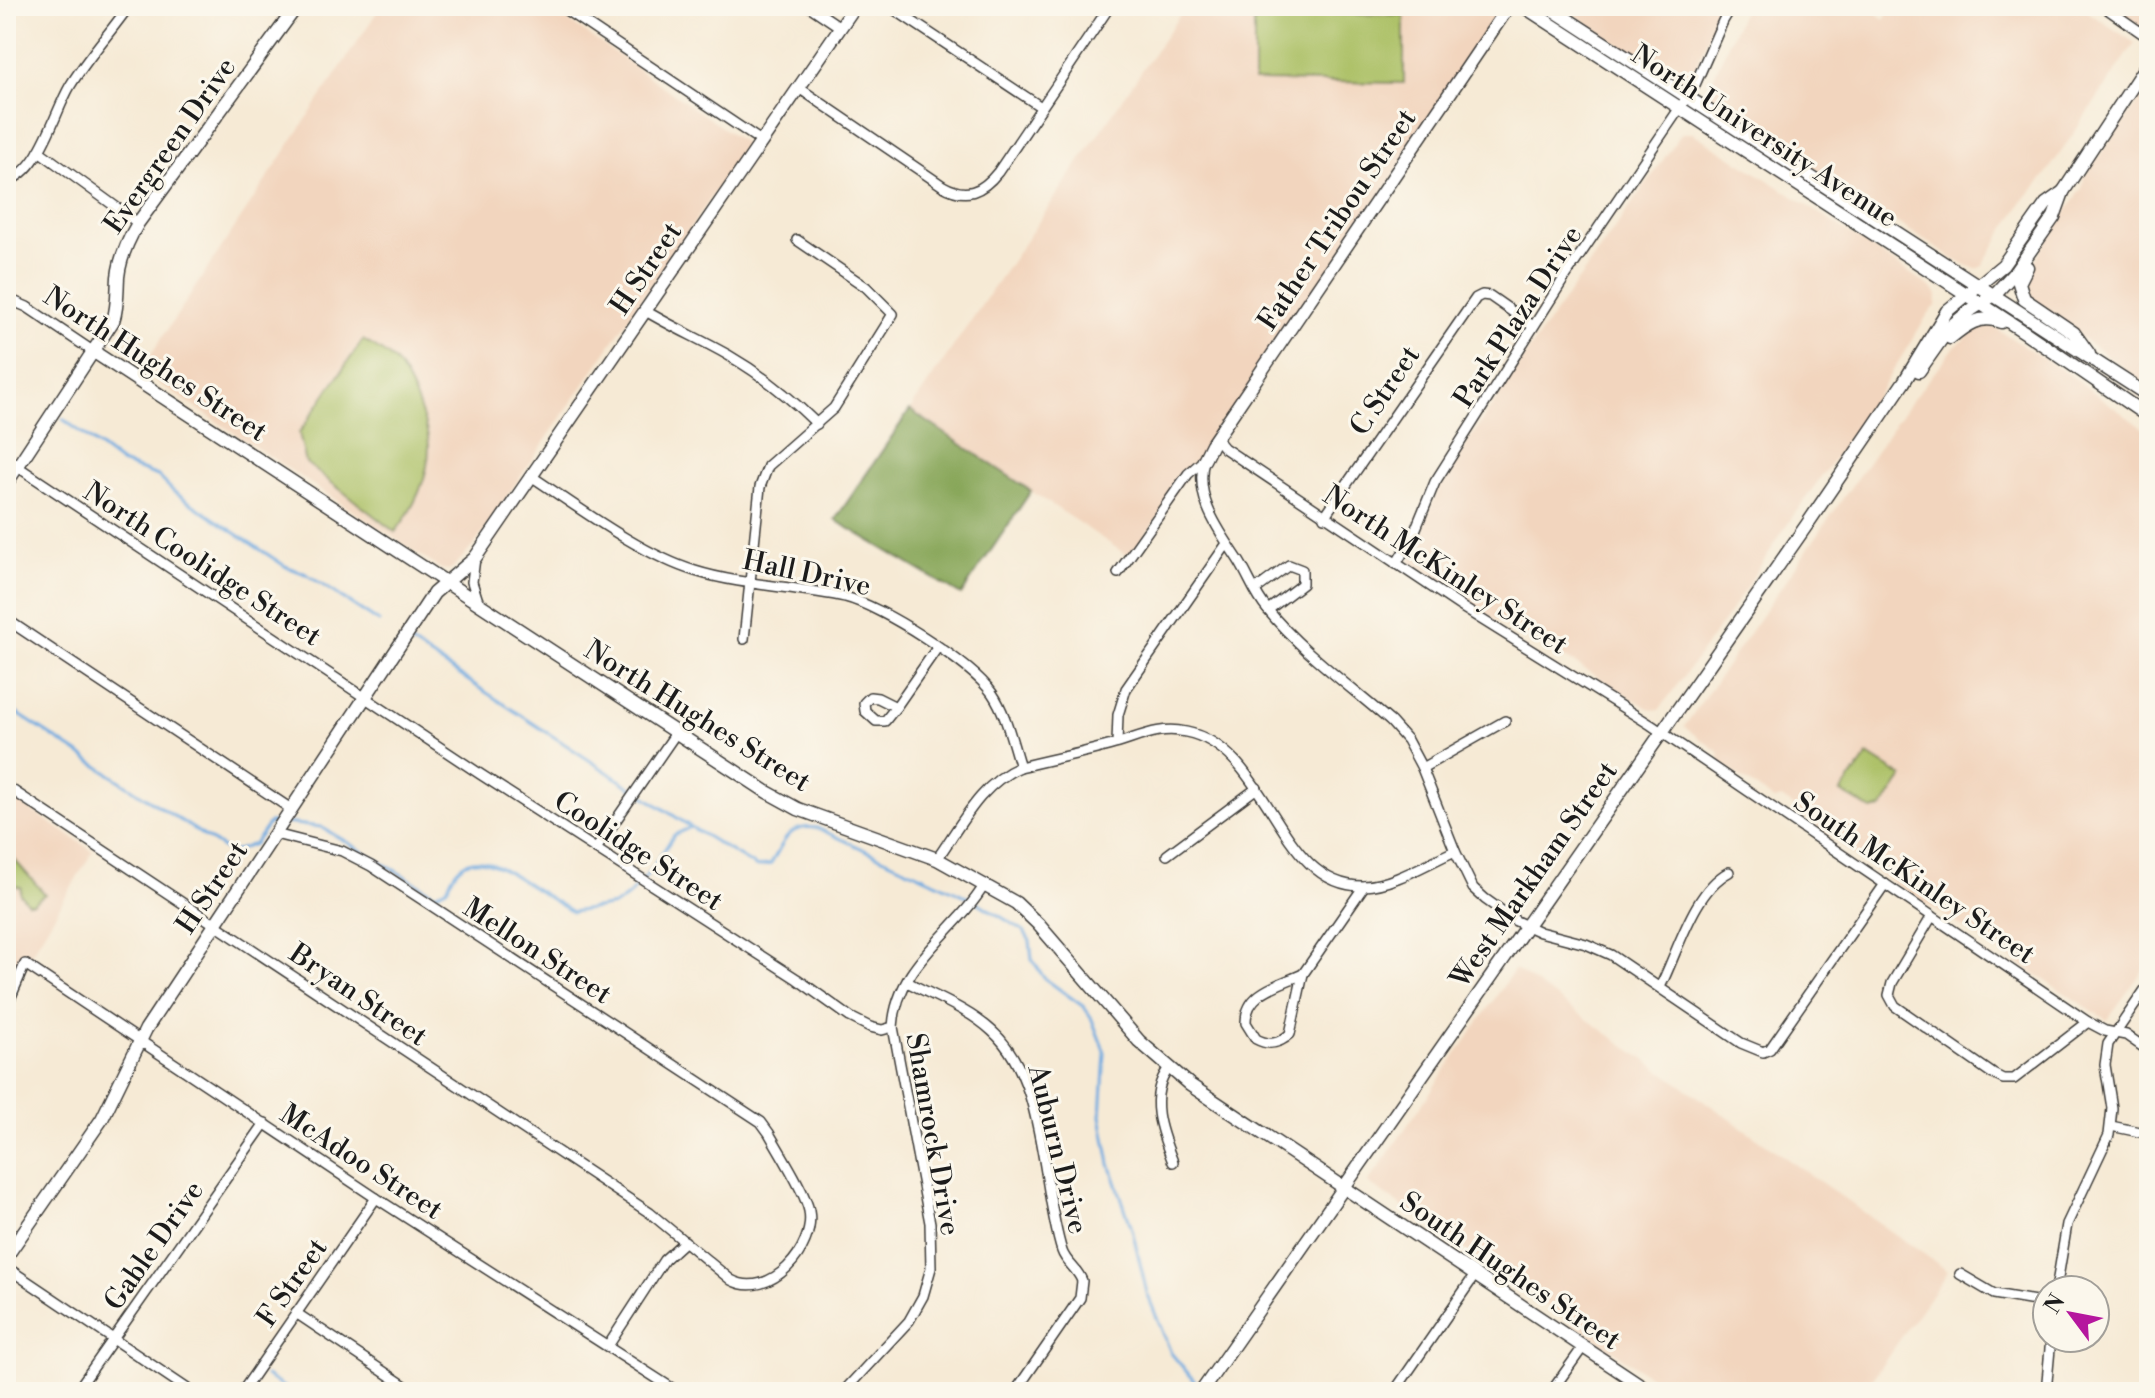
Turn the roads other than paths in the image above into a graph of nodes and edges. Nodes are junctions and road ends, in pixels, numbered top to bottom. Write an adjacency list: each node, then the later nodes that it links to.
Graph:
1 (129, 6): 20 (street)
2 (297, 6): 24 (street, Evergreen Drive)
3 (560, 6): 19 (street)
4 (809, 6): 13 (street)
5 (855, 6): 13 (street, H Street)
6 (889, 6): 18 (street)
7 (1509, 6): 41 (street, Father Tribou Street)
8 (1523, 6): 17 (street, North University Avenue)
9 (1547, 6): 17 (street, North University Avenue)
10 (1732, 6): 17 (street)
11 (2103, 6): 14 (street)
12 (1107, 7): 18 (street)
13 (840, 27): 16 (street, H Street)
14 (2149, 38)
15 (2149, 61): 22 (street, West Markham Street)
16 (799, 88): 18 (street); 19 (street, H Street)
17 (1684, 103): 26 (street, North University Avenue); 28 (street, North University Avenue); 32 (street, Park Plaza Drive)
18 (1041, 107)
19 (761, 141): 31 (street, H Street)
20 (39, 151): 21 (street); 24 (street)
21 (6, 181)
22 (2063, 192): 23 (street, West Markham Street); 26 (street, West Markham Street)
23 (2054, 217): 27 (street, West Markham Street); 36 (street)
24 (138, 223): 35 (street, Evergreen Drive)
25 (797, 240): 40 (street)
26 (1978, 286): 27 (street, North University Avenue); 28 (street, West Markham Street)
27 (1994, 295): 30 (street, West Markham Street); 36 (street, North University Avenue)
28 (1966, 296): 30 (street, North University Avenue); 37 (street, West Markham Street)
29 (6, 298): 35 (street, North Hughes Street)
30 (1980, 305): 33 (street, North University Avenue); 34 (street, West Markham Street)
31 (644, 310): 40 (street); 44 (street, H Street)
32 (1533, 326): 46 (street, C Street); 49 (street, Park Plaza Drive)
33 (2019, 328): 34 (street); 39 (street, North University Avenue)
34 (1934, 350): 37 (street, West Markham Street)
35 (94, 352): 43 (street, Evergreen Drive); 52 (street, North Hughes Street)
36 (2093, 360): 38 (street, North University Avenue)
37 (1904, 382): 62 (street, West Markham Street)
38 (2149, 396)
39 (2149, 417)
40 (817, 424): 51 (street)
41 (1219, 434): 42 (street, Father Tribou Street); 46 (street, North McKinley Street)
42 (1204, 460): 47 (street); 50 (street)
43 (12, 463): 45 (street, Evergreen Drive); 59 (street, North Coolidge Street)
44 (531, 476): 48 (street, H Street); 51 (street, Hall Drive)
45 (6, 484)
46 (1324, 517): 49 (street, North McKinley Street)
47 (1226, 545): 53 (street); 64 (street)
48 (475, 558): 52 (street, H Street); 54 (street)
49 (1396, 564): 62 (street, North McKinley Street)
50 (1118, 573)
51 (749, 581): 57 (street); 58 (street, Hall Drive)
52 (445, 582): 54 (street, North Hughes Street); 59 (street, H Street)
53 (1255, 590): 55 (street); 55 (street)
54 (479, 604): 63 (street, North Hughes Street)
55 (1268, 610): 66 (street)
56 (6, 619): 69 (street)
57 (744, 639)
58 (937, 648): 60 (street); 65 (street, Hall Drive)
59 (366, 696): 69 (street, H Street); 71 (street, Coolidge Street)
60 (896, 707)
61 (1505, 721): 66 (street)
62 (1661, 731): 77 (street, South McKinley Street); 81 (street, West Markham Street)
63 (676, 733): 71 (street); 74 (street, North Hughes Street)
64 (1117, 743): 65 (street); 68 (street)
65 (1020, 767): 74 (street)
66 (1422, 768): 72 (street)
67 (6, 786): 80 (street, Bryan Street)
68 (1257, 788): 73 (street); 78 (street)
69 (290, 812): 70 (street, H Street)
70 (277, 831): 80 (street, H Street); 95 (street, Mellon Street)
71 (596, 849): 88 (street, Coolidge Street)
72 (1455, 851): 78 (street); 81 (street)
73 (1167, 855)
74 (937, 859): 76 (street, North Hughes Street)
75 (1729, 872): 85 (street)
76 (985, 884): 83 (street, Shamrock Drive); 92 (street, North Hughes Street)
77 (1885, 884): 79 (street, South McKinley Street); 85 (street)
78 (1364, 886): 82 (street)
79 (1932, 916): 87 (street, South McKinley Street); 87 (street)
80 (214, 925): 90 (street, H Street); 100 (street, Bryan Street)
81 (1526, 926): 85 (street); 98 (street, West Markham Street)
82 (1303, 974): 82 (street)
83 (907, 982): 88 (street, Shamrock Drive); 119 (street, Auburn Drive)
84 (2149, 984): 89 (street)
85 (1660, 987)
86 (6, 1008): 90 (street, McAdoo Street)
87 (2088, 1022): 89 (street, South McKinley Street)
88 (893, 1027): 118 (street, Shamrock Drive)
89 (2115, 1033): 91 (street, South McKinley Street); 94 (street)
90 (140, 1039): 93 (street, McAdoo Street); 101 (street, H Street)
91 (2149, 1051)
92 (1169, 1068): 97 (street); 98 (street, North Hughes Street)
93 (265, 1123): 99 (street, McAdoo Street); 108 (street, Gable Drive)
94 (2111, 1126): 96 (street); 104 (street)
95 (766, 1127): 100 (street, Bryan Street)
96 (2149, 1134)
97 (1173, 1162)
98 (1344, 1187): 105 (street, South Hughes Street); 112 (street, West Markham Street)
99 (376, 1198): 107 (street, F Street); 109 (street, McAdoo Street)
100 (685, 1241): 109 (street)
101 (6, 1257)
102 (6, 1267): 108 (street)
103 (1960, 1274): 106 (street)
104 (2059, 1274)
105 (1475, 1275): 110 (street, South Hughes Street); 120 (street)
106 (2031, 1301)
107 (296, 1313): 115 (street, F Street); 116 (street)
108 (113, 1339): 113 (street, Gable Drive); 114 (street)
109 (608, 1346): 117 (street, McAdoo Street)
110 (1583, 1347): 121 (street); 122 (street, South Hughes Street)
111 (2050, 1354): 123 (street)
112 (1204, 1388)
113 (76, 1392)
114 (192, 1392)
115 (242, 1392)
116 (414, 1392)
117 (678, 1392)
118 (843, 1392)
119 (1015, 1392)
120 (1394, 1392)
121 (1551, 1392)
122 (1651, 1392)
123 (2046, 1392)

